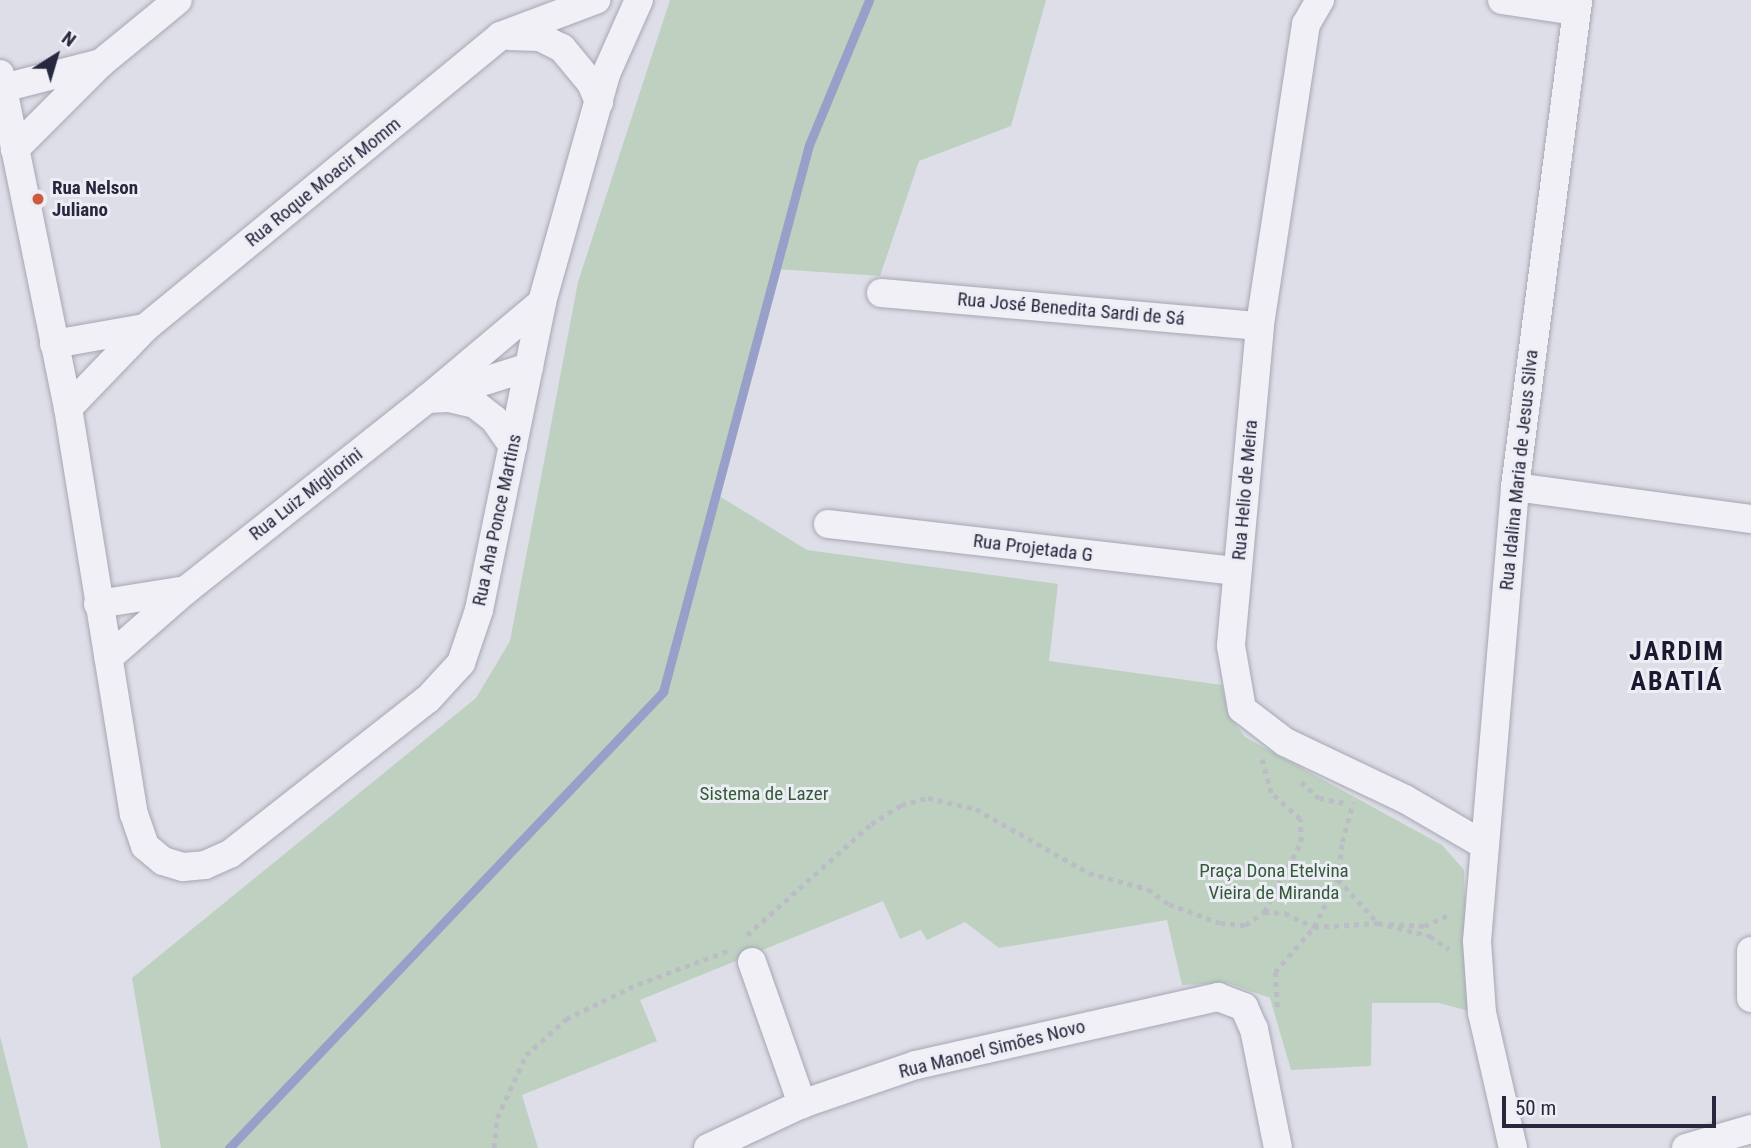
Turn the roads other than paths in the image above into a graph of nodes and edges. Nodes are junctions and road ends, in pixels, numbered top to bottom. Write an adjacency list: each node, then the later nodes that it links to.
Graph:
1 (178, 0): 9 (street)
2 (544, 0): 8 (street, Rua Roque Moacir Momm)
3 (596, 0): 8 (street, Rua Roque Moacir Momm)
4 (639, 0): 11 (street, Rua Ana Ponce Martins)
5 (1320, 0): 15 (street, Rua Helio de Meira)
6 (1502, 0): 7 (street)
7 (1577, 6): 22 (street, Rua Idalina Maria de Jesus Silva)
8 (500, 36): 11 (street); 16 (street, Rua Roque Moacir Momm)
9 (101, 63): 10 (street); 12 (street)
10 (1, 81): 12 (street)
11 (598, 102): 14 (street, Rua Ana Ponce Martins)
12 (15, 149): 17 (street)
13 (881, 293): 15 (street, Rua José Benedita Sardi de Sá)
14 (542, 302): 18 (street, Rua Ana Ponce Martins); 19 (street, Rua Luiz Migliorini)
15 (1260, 326): 25 (street, Rua Helio de Meira)
16 (145, 328): 17 (street, Rua Roque Moacir Momm); 20 (street, Rua Roque Moacir Momm)
17 (54, 344): 20 (street)
18 (529, 367): 19 (street, Rua Luiz Migliorini); 21 (street, Rua Ana Ponce Martins)
19 (426, 399): 21 (street); 26 (street, Rua Luiz Migliorini)
20 (68, 408): 27 (street)
21 (513, 446): 28 (street, Rua Ana Ponce Martins)
22 (1515, 487): 23 (street); 29 (street, Rua Idalina Maria de Jesus Silva)
23 (1751, 519)
24 (828, 524): 25 (street, Rua Projetada G)
25 (1237, 571): 29 (street, Rua Helio de Meira)
26 (186, 590): 27 (street, Rua Luiz Migliorini); 28 (street, Rua Luiz Migliorini)
27 (98, 604): 28 (street)
28 (108, 657)
29 (1484, 845): 37 (street, Rua Idalina Maria de Jesus Silva)
30 (742, 950): 33 (street)
31 (1751, 951): 32 (street)
32 (1750, 990)
33 (802, 1104): 35 (street, Rua Manoel Simões Novo); 36 (street, Rua Manoel Simões Novo)
34 (1751, 1129): 38 (street)
35 (708, 1148)
36 (1278, 1148)
37 (1513, 1148)
38 (1686, 1148)

